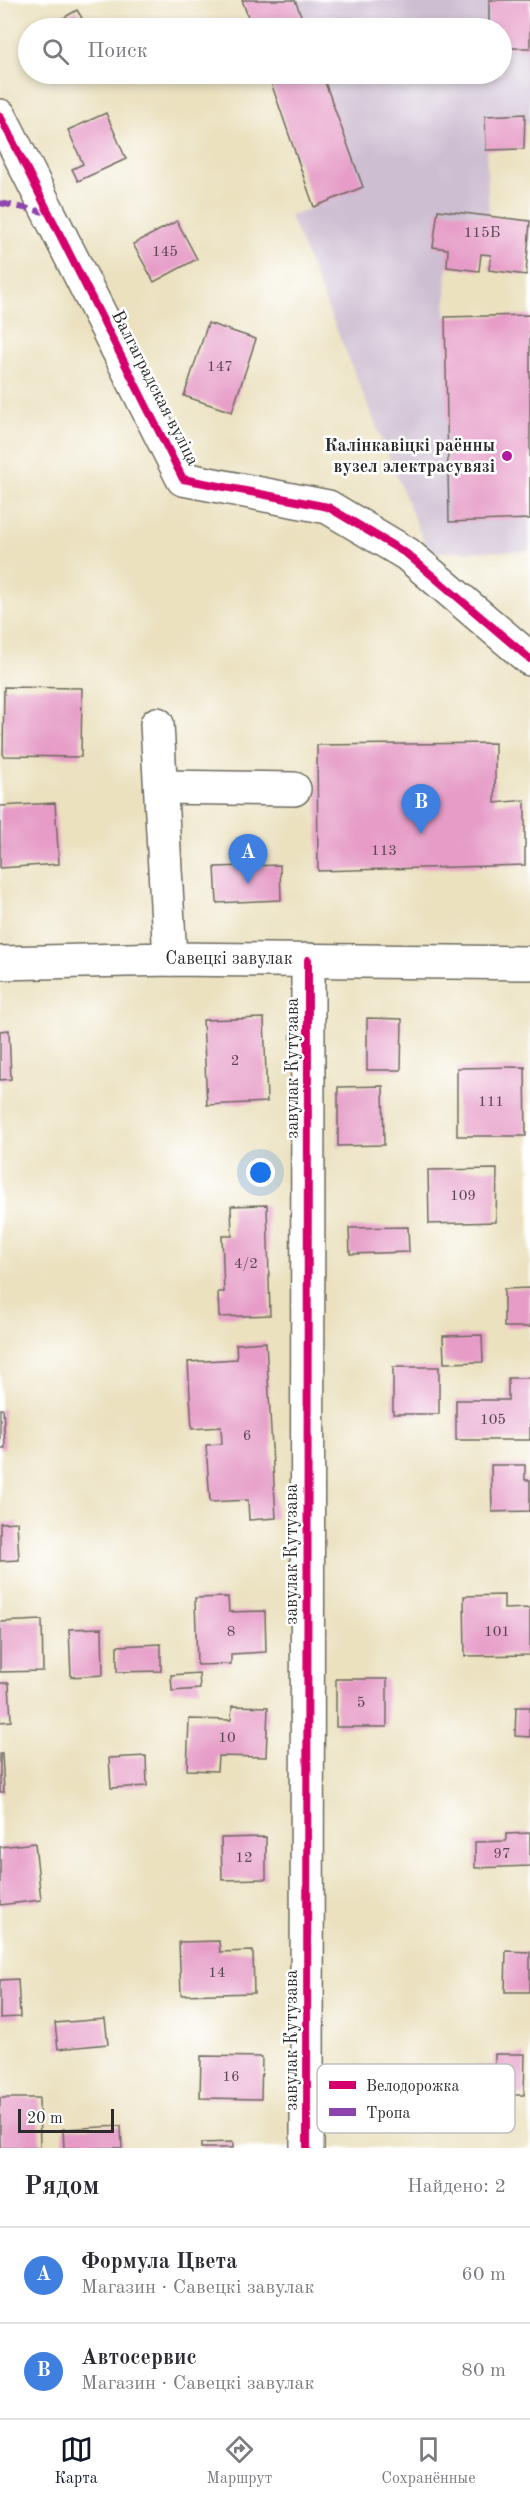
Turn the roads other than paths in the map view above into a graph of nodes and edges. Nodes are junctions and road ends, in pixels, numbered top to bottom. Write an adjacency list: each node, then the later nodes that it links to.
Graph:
1 (0, 117): 2 (street, Валгаградская вуліца)
2 (530, 659)
3 (157, 724): 4 (street)
4 (161, 787): 5 (street); 6 (street)
5 (294, 789)
6 (170, 959): 7 (street, Савецкі завулак); 8 (street, Савецкі завулак)
7 (308, 960): 9 (street, Савецкі завулак); 10 (street, завулак Кутузава)
8 (0, 963)
9 (530, 963)
10 (307, 2148)

